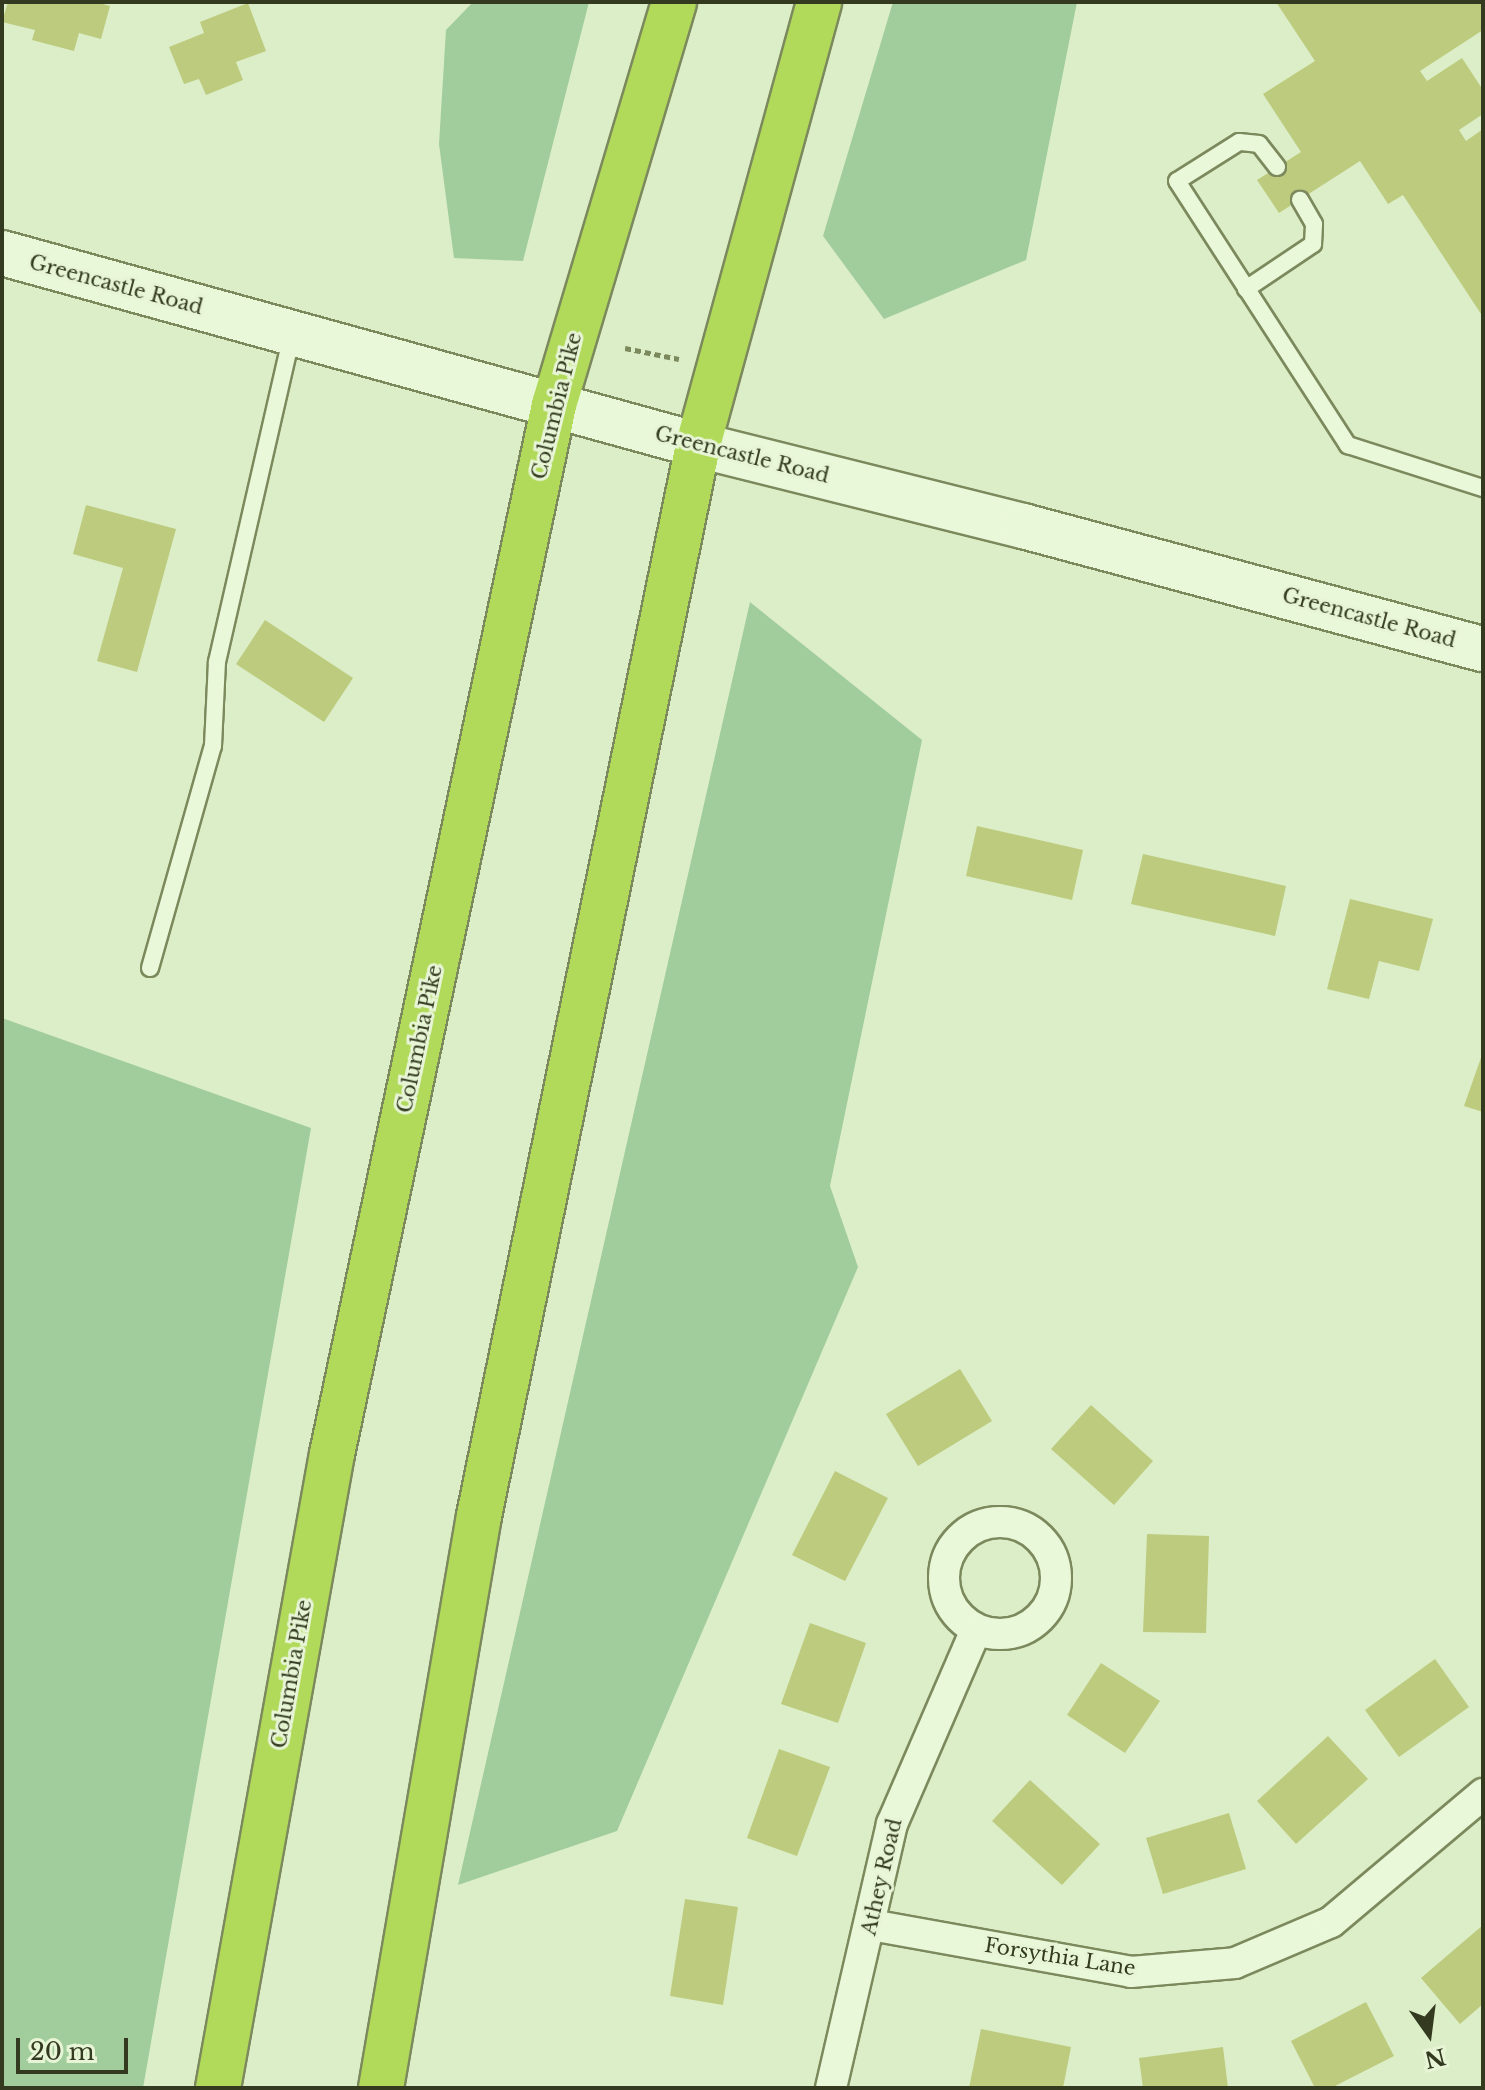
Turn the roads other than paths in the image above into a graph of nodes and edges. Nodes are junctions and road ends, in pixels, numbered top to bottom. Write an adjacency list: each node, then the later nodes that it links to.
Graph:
1 (674, 2): 8 (highway, Columbia Pike)
2 (819, 2): 9 (highway)
3 (1277, 167): 6 (lane)
4 (1300, 200): 6 (lane)
5 (2, 253): 7 (street, Greencastle Road)
6 (1246, 289): 10 (lane)
7 (292, 333): 8 (street, Greencastle Road); 12 (lane)
8 (554, 405): 9 (street, Greencastle Road); 16 (highway, Columbia Pike)
9 (698, 445): 11 (street, Greencastle Road); 17 (highway)
10 (1483, 488)
11 (1483, 649)
12 (150, 968)
13 (976, 1630): 15 (street, Athey Road)
14 (1483, 1794): 15 (street, Forsythia Lane)
15 (871, 1925): 18 (street, Athey Road)
16 (218, 2088)
17 (381, 2088)
18 (831, 2088)

